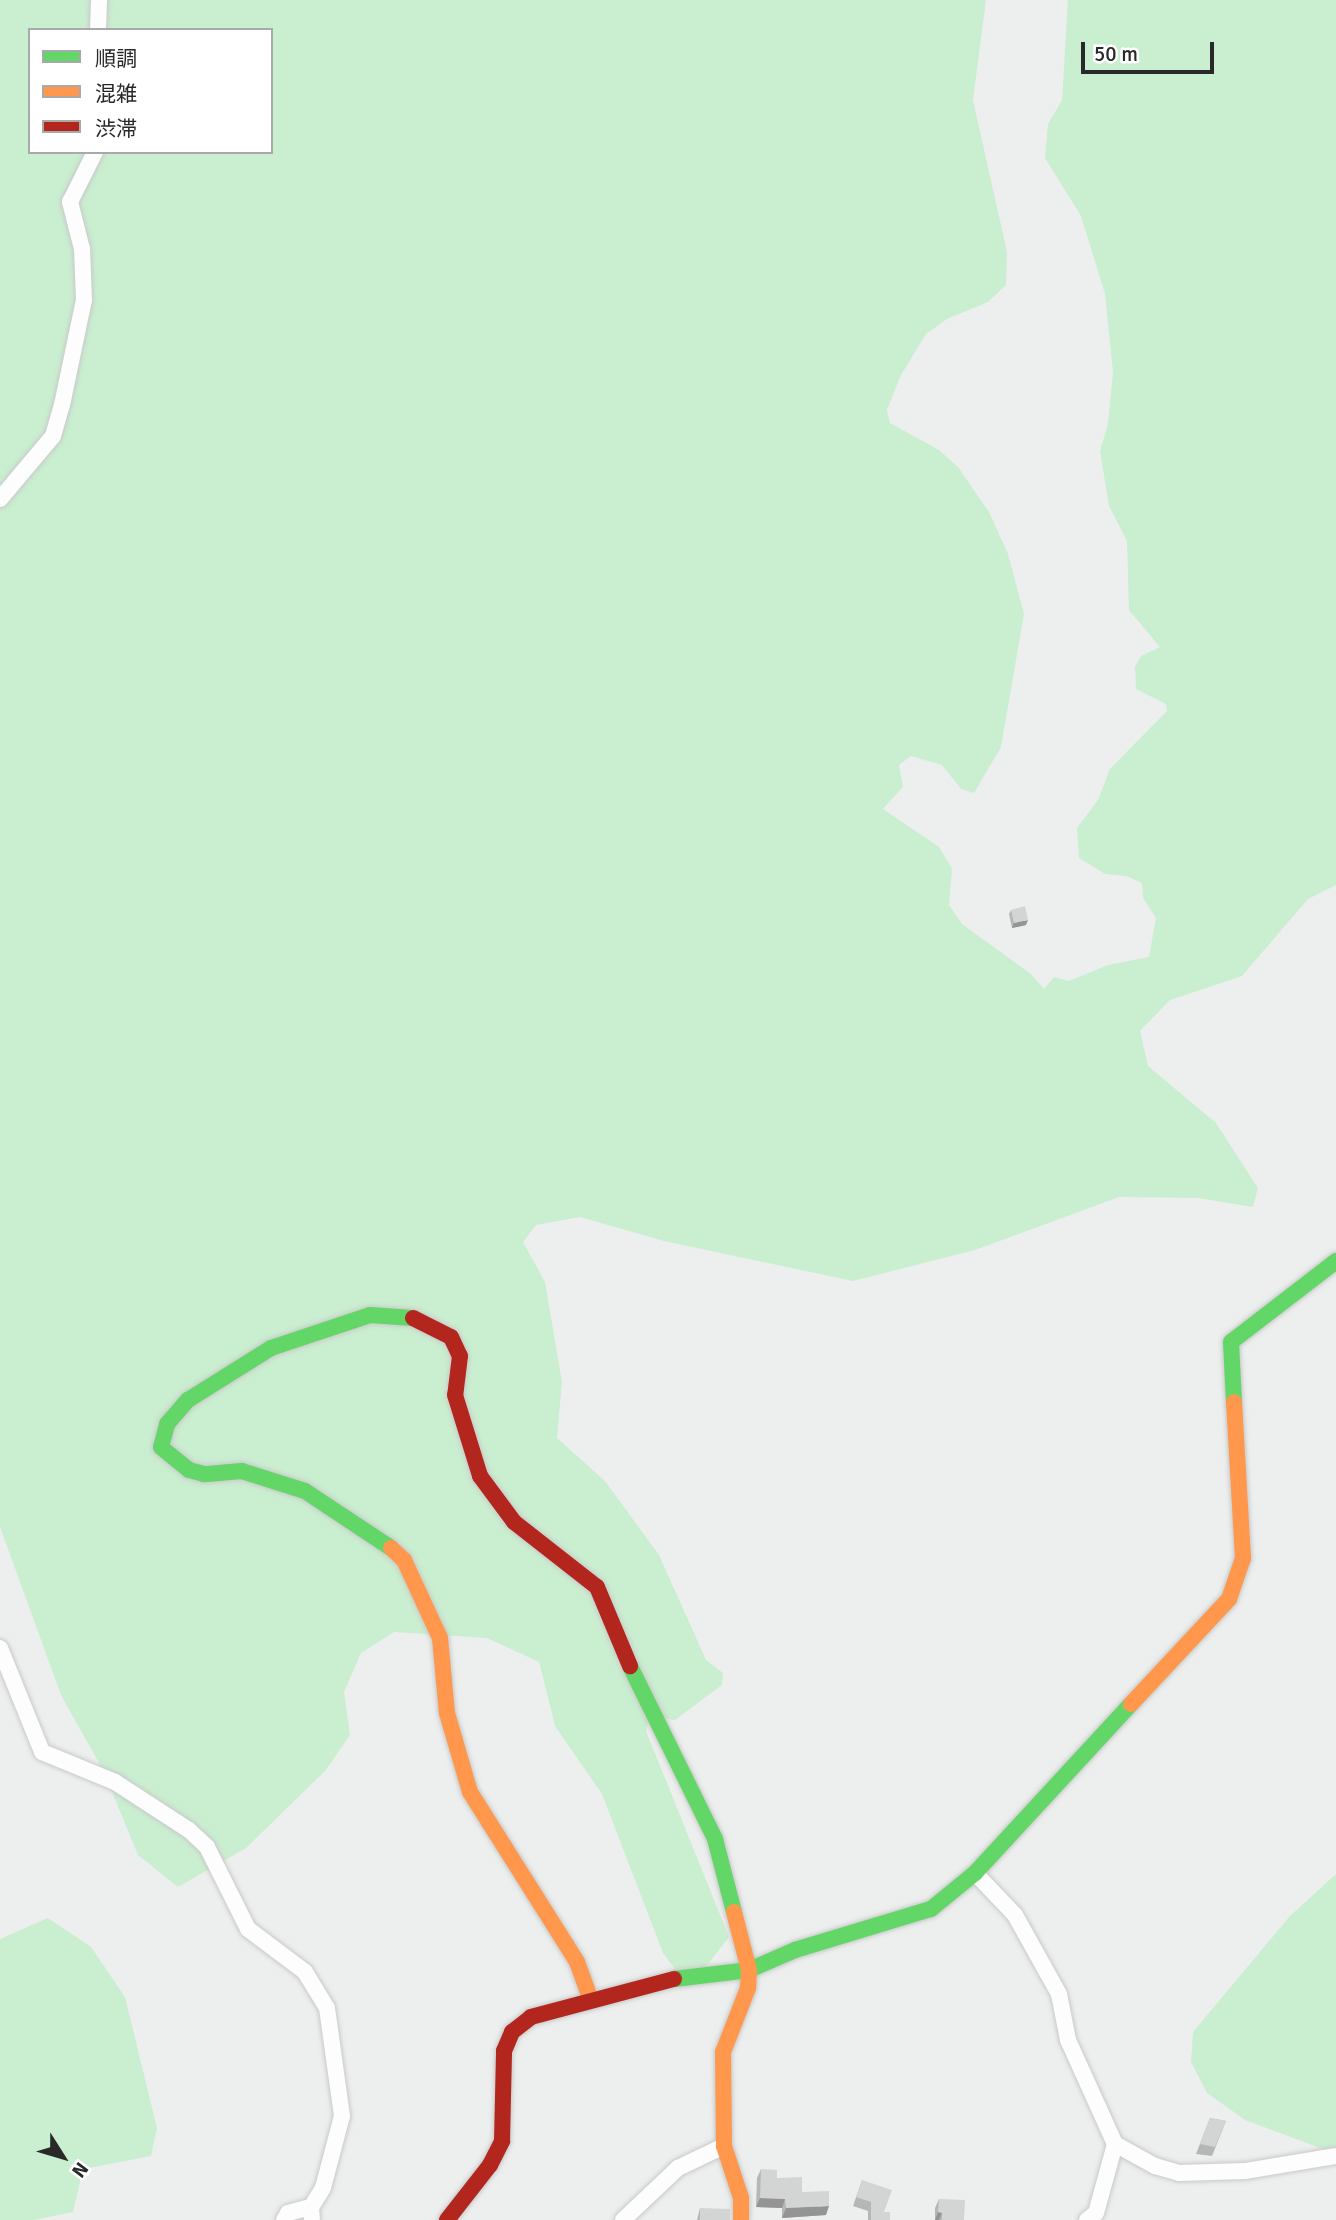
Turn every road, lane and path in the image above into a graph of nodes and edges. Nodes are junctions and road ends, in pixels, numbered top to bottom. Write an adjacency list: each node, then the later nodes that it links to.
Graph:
1 (99, 0): 2 (street)
2 (99, 28)
3 (94, 154): 4 (street)
4 (0, 499)
5 (1336, 1261): 7 (street)
6 (0, 1648): 13 (street)
7 (975, 1874): 8 (street); 10 (street)
8 (749, 1970): 9 (street); 9 (street); 11 (street)
9 (590, 1998): 17 (street)
10 (1115, 2144): 12 (street); 18 (street)
11 (724, 2146): 14 (street); 15 (street)
12 (1336, 2156)
13 (312, 2213): 16 (street)
14 (628, 2218)
15 (743, 2219)
16 (284, 2220)
17 (447, 2220)
18 (1087, 2220)

